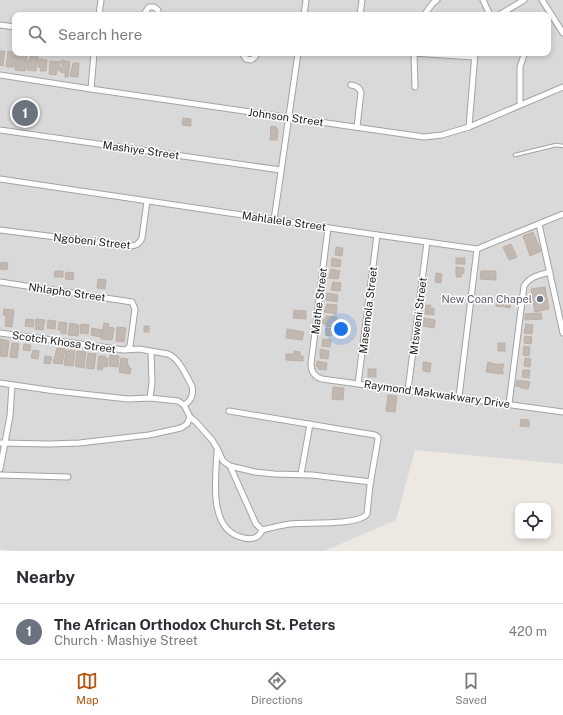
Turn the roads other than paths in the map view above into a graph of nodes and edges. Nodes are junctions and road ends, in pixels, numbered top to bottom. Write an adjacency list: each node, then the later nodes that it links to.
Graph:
1 (101, 0): 8 (street)
2 (306, 0): 11 (street)
3 (362, 0): 12 (street)
4 (437, 0): 13 (street)
5 (483, 0): 14 (street)
6 (524, 0): 15 (street)
7 (542, 0): 16 (street)
8 (99, 12)
9 (145, 12): 10 (street)
10 (158, 12)
11 (304, 12)
12 (360, 12)
13 (426, 12)
14 (489, 12)
15 (504, 12)
16 (549, 12)
17 (551, 15): 20 (street)
18 (0, 25): 19 (street)
19 (12, 27)
20 (563, 34)
21 (94, 56): 32 (street)
22 (244, 56): 23 (street)
23 (256, 56)
24 (298, 56): 34 (street)
25 (413, 56): 31 (street)
26 (474, 56): 36 (street)
27 (524, 56): 33 (street)
28 (0, 75): 32 (street, Johnson Street)
29 (351, 85): 35 (street)
30 (563, 86): 33 (street, Johnson Street)
31 (415, 87)
32 (91, 89): 34 (street, Johnson Street)
33 (520, 104): 36 (street, Johnson Street)
34 (290, 117): 35 (street, Johnson Street); 40 (street)
35 (357, 127): 36 (street, Johnson Street)
36 (469, 127)
37 (0, 130): 40 (street, Mashiye Street)
38 (563, 146): 39 (lane)
39 (515, 155)
40 (282, 170): 44 (street)
41 (0, 179): 42 (street, Mahlalela Street)
42 (148, 201): 44 (street, Mahlalela Street); 47 (street, Ngobeni Street)
43 (563, 214): 45 (street, Mahlalela Street)
44 (274, 220): 46 (street, Mahlalela Street)
45 (540, 224): 50 (street, Mahlalela Street); 51 (street)
46 (328, 228): 48 (street, Mahlalela Street); 58 (street, Mathe Street)
47 (0, 230)
48 (377, 236): 49 (street, Mahlalela Street); 61 (street, Masemola Street)
49 (427, 242): 50 (street, Mahlalela Street); 62 (street, Mtsweni Street)
50 (477, 249): 63 (street)
51 (550, 272): 55 (street); 65 (street)
52 (0, 282): 53 (street, Nhlapho Street)
53 (134, 303): 56 (street, Scotch Khosa Street)
54 (0, 333): 56 (street, Scotch Khosa Street)
55 (563, 333)
56 (127, 349): 57 (street)
57 (151, 352): 64 (street); 66 (street)
58 (313, 373): 61 (street, Raymond Makwakwary Drive)
59 (0, 383): 60 (street)
60 (12, 384): 64 (street); 71 (street)
61 (358, 384): 62 (street, Raymond Makwakwary Drive)
62 (408, 390): 63 (street, Raymond Makwakwary Drive)
63 (459, 397): 65 (street, Raymond Makwakwary Drive)
64 (150, 398): 66 (street)
65 (509, 404): 68 (street, Raymond Makwakwary Drive)
66 (184, 405): 69 (street)
67 (229, 411): 70 (street)
68 (563, 412)
69 (190, 417): 71 (street); 72 (street)
70 (310, 424): 75 (street); 78 (street)
71 (2, 443): 74 (street)
72 (217, 448): 73 (street); 79 (street)
73 (230, 466): 75 (street); 79 (street)
74 (0, 469)
75 (301, 474): 78 (street)
76 (0, 475): 77 (street)
77 (68, 477)
78 (371, 482): 79 (street)
79 (262, 530)

